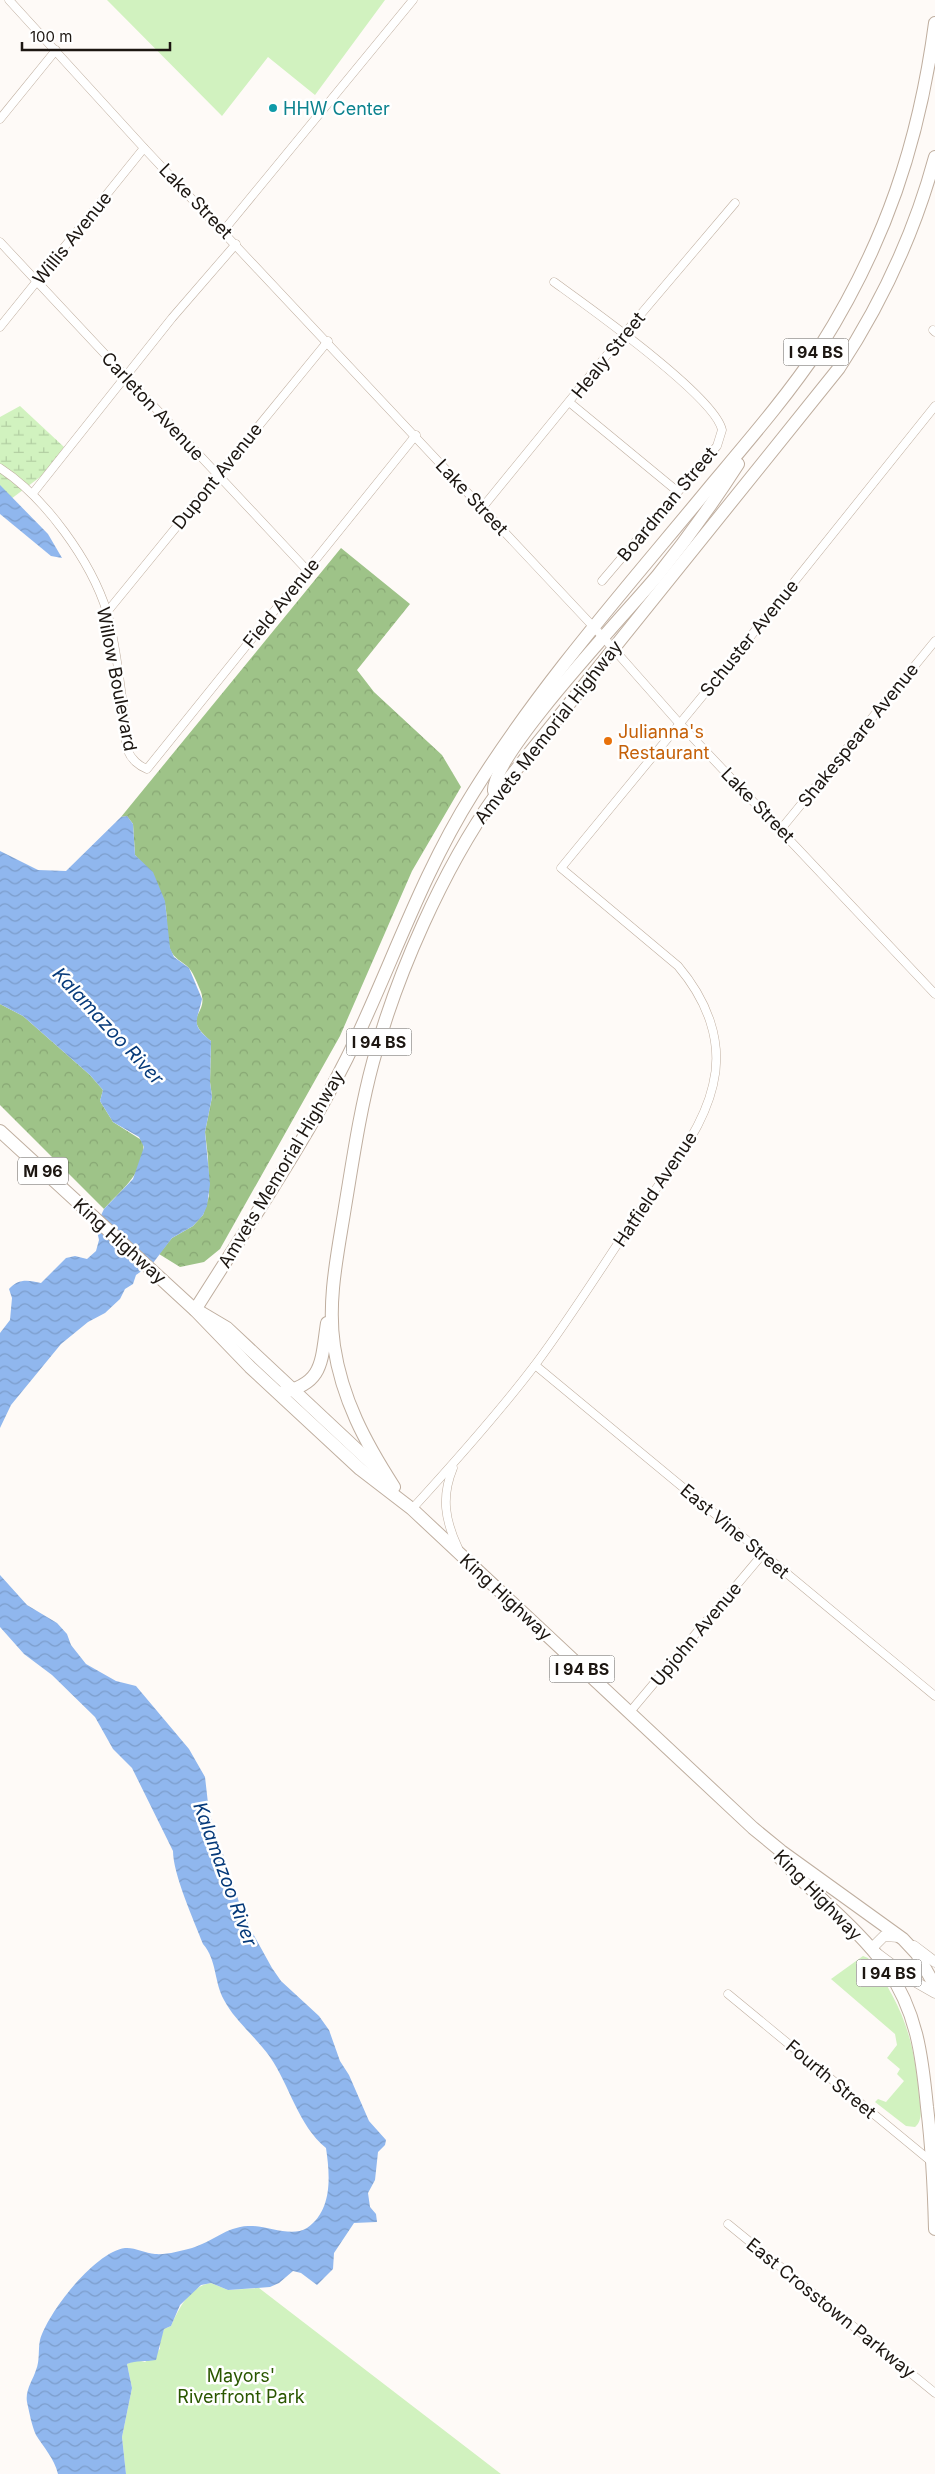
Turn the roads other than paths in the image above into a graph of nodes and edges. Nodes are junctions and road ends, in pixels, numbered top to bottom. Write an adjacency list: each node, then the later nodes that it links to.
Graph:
1 (9, 0): 4 (street, Lake Street)
2 (413, 0): 9 (street)
3 (935, 23): 29 (main road, I 94 BS)
4 (56, 50): 5 (street); 6 (street, Lake Street)
5 (0, 119)
6 (144, 148): 9 (street, Lake Street); 12 (street, Willis Avenue)
7 (935, 157): 31 (main road, Amvets Memorial Highway / I 94 BS)
8 (735, 203): 15 (street, Healy Street)
9 (224, 230): 11 (street, Lake Street)
10 (0, 242): 12 (street, Carleton Avenue)
11 (236, 244): 16 (street, Lake Street); 17 (street)
12 (37, 281): 14 (street, Willis Avenue); 17 (street, Carleton Avenue)
13 (554, 282): 15 (street)
14 (0, 327)
15 (624, 334): 18 (street, Healy Street); 23 (street, Boardman Street)
16 (328, 341): 20 (street, Lake Street); 22 (street, Dupont Avenue)
17 (126, 378): 22 (street, Carleton Avenue); 24 (street)
18 (569, 402): 23 (street); 25 (street, Healy Street)
19 (935, 406): 32 (street, Schuster Avenue)
20 (416, 435): 25 (street, Lake Street); 26 (street, Field Avenue)
21 (0, 468): 24 (street, Willow Boulevard)
22 (218, 475): 26 (street, Carleton Avenue); 28 (street, Dupont Avenue)
23 (677, 490): 27 (street, Boardman Street)
24 (33, 494): 28 (street, Willow Boulevard)
25 (482, 508): 29 (street, Lake Street)
26 (307, 570): 33 (street, Field Avenue)
27 (602, 581)
28 (107, 612): 33 (street, Willow Boulevard)
29 (599, 632): 31 (street, Lake Street); 34 (main road); 40 (main road, Amvets Memorial Highway / I 94 BS)
30 (935, 641): 35 (street, Shakespeare Avenue)
31 (613, 648): 32 (street, Lake Street); 34 (main road, Amvets Memorial Highway / I 94 BS)
32 (679, 723): 35 (street, Lake Street); 36 (street, Schuster Avenue)
33 (146, 769)
34 (495, 796): 39 (main road, Amvets Memorial Highway / I 94 BS)
35 (781, 829): 37 (street, Lake Street)
36 (561, 868): 41 (street, Hatfield Avenue)
37 (935, 994)
38 (0, 1131): 40 (main road, King Highway / M 96)
39 (333, 1286): 42 (main road, I 94 BS); 45 (main road, Amvets Memorial Highway / I 94 BS)
40 (195, 1310): 42 (main road, King Highway / I 94 BS); 43 (main road, King Highway / I 94 BS)
41 (535, 1365): 44 (street, Hatfield Avenue); 47 (street, East Vine Street)
42 (295, 1390): 43 (main road, I 94 BS); 45 (main road, King Highway / I 94 BS)
43 (280, 1393): 46 (main road, King Highway / I 94 BS)
44 (456, 1461): 46 (street, Hatfield Avenue); 48 (street)
45 (394, 1486): 46 (main road, King Highway / I 94 BS)
46 (412, 1509): 48 (main road, King Highway / I 94 BS)
47 (762, 1555): 49 (street, East Vine Street); 50 (street, Upjohn Avenue)
48 (462, 1556): 50 (main road, King Highway / I 94 BS)
49 (935, 1696)
50 (629, 1713): 51 (main road, King Highway / I 94 BS)
51 (753, 1828): 52 (main road, King Highway / I 94 BS); 53 (main road, King Highway / I 94 BS)
52 (903, 1939): 53 (street); 54 (street); 55 (main road, King Highway / I 94 BS)
53 (871, 1949): 56 (street); 59 (main road, King Highway / I 94 BS)
54 (935, 1962)
55 (935, 1986)
56 (935, 1993)
57 (728, 1994): 59 (street, Fourth Street)
58 (935, 2148): 59 (main road, King Highway / I 94 BS)
59 (934, 2164): 61 (main road, King Highway / I 94 BS)
60 (728, 2224): 62 (street, East Crosstown Parkway)
61 (935, 2229)
62 (935, 2393)

